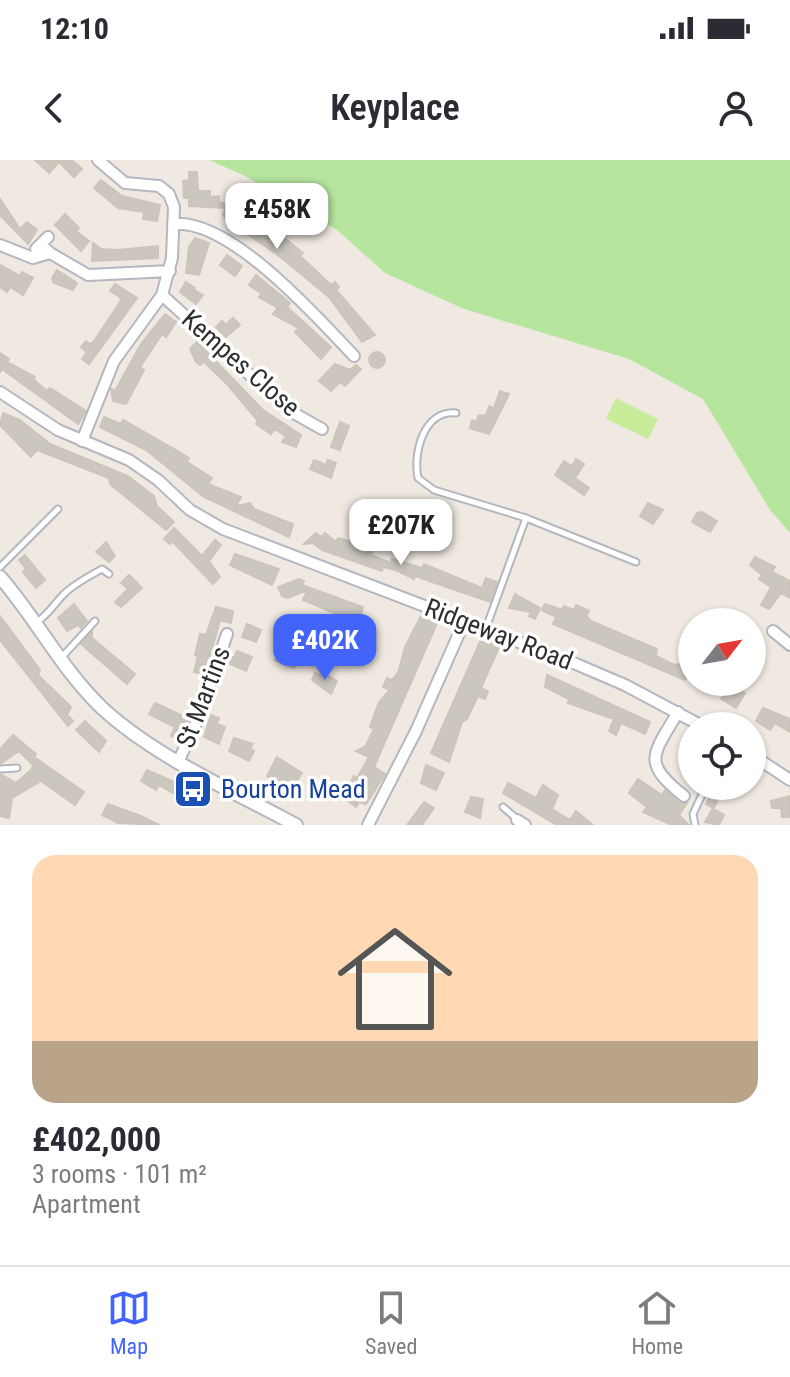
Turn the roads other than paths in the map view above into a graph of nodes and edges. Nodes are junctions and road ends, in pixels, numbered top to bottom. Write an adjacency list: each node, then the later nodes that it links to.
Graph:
1 (100, 162): 2 (street)
2 (173, 224): 6 (street); 8 (street)
3 (41, 243): 5 (street)
4 (0, 245): 5 (street)
5 (50, 253): 6 (street)
6 (170, 271): 7 (street)
7 (162, 295): 11 (street, Kempes Close); 12 (street)
8 (354, 356)
9 (0, 392): 12 (street, Ridgeway Road)
10 (456, 413): 14 (lane)
11 (322, 429)
12 (82, 441): 19 (street, Ridgeway Road)
13 (58, 509): 16 (lane)
14 (526, 518): 15 (lane); 22 (lane)
15 (636, 562)
16 (0, 567)
17 (109, 574): 21 (lane)
18 (0, 577): 21 (street)
19 (465, 620): 22 (street, Ridgeway Road); 38 (street)
20 (95, 621): 26 (lane)
21 (36, 623): 26 (street)
22 (486, 628): 27 (street, Ridgeway Road)
23 (773, 631): 25 (street)
24 (227, 634): 28 (street, St Martins)
25 (790, 645)
26 (61, 658): 28 (street)
27 (678, 712): 33 (street)
28 (179, 760): 37 (street)
29 (766, 764): 32 (street)
30 (17, 768): 31 (lane)
31 (0, 769)
32 (790, 780)
33 (678, 791)
34 (700, 800): 39 (lane)
35 (503, 807): 36 (lane)
36 (521, 822)
37 (296, 825)
38 (368, 825)
39 (695, 825)

